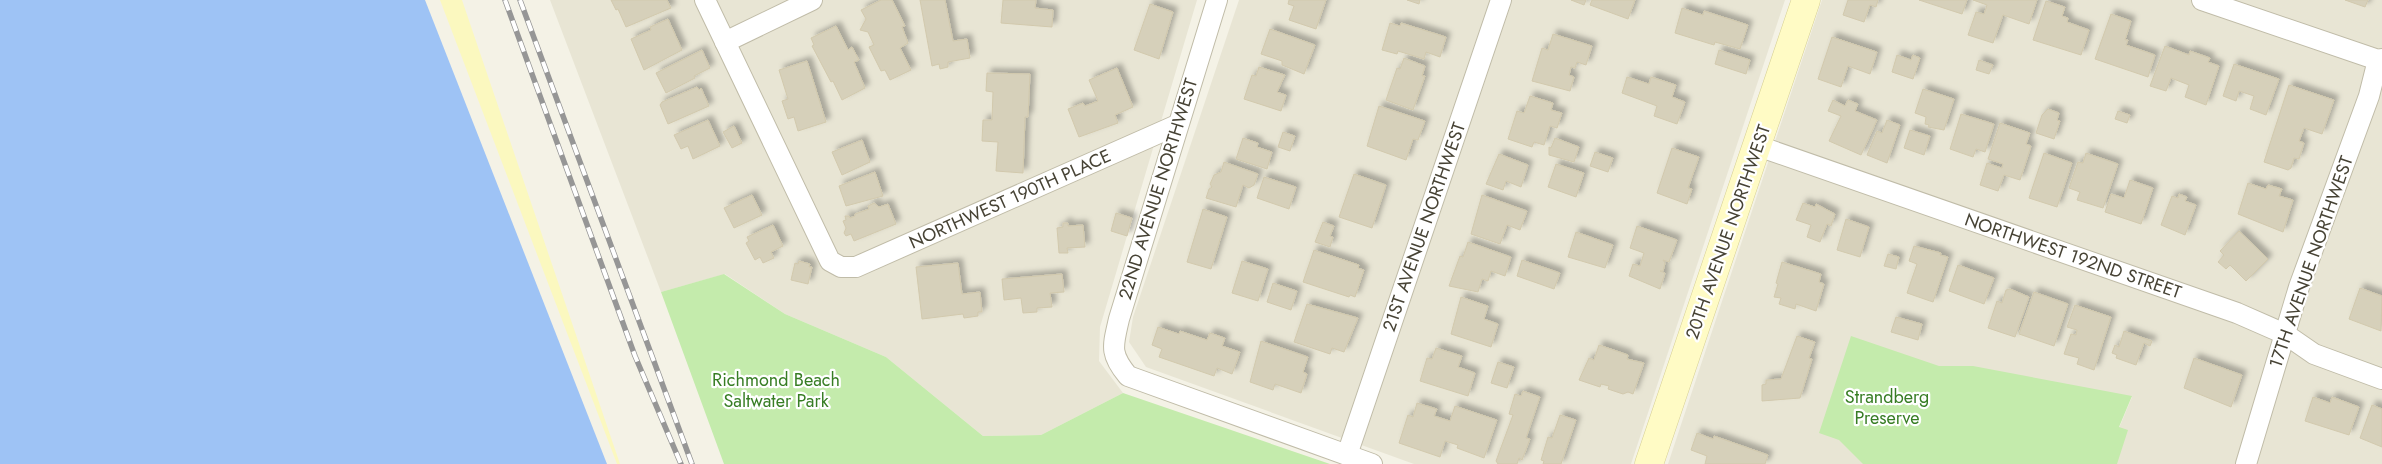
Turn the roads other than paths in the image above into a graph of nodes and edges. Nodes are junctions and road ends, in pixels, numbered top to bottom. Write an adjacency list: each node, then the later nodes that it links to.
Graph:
1 (705, 0): 7 (street)
2 (812, 0): 7 (street)
3 (1217, 0): 9 (street, 22ND AVENUE NORTHWEST)
4 (1502, 0): 13 (street, 21ST AVENUE NORTHWEST)
5 (2202, 0): 8 (street)
6 (1801, 1): 10 (street, 20TH AVENUE NORTHWEST)
7 (725, 42): 9 (street, NORTHWEST 190TH PLACE)
8 (2380, 60): 11 (street, 17TH AVENUE NORTHWEST)
9 (1177, 125): 13 (street, 22ND AVENUE NORTHWEST)
10 (1758, 146): 11 (street, NORTHWEST 192ND STREET); 15 (street, 20TH AVENUE NORTHWEST)
11 (2284, 334): 12 (street, NORTHWEST 192ND STREET); 16 (street, 17TH AVENUE NORTHWEST)
12 (2382, 379)
13 (1347, 455): 14 (street)
14 (1372, 464)
15 (1649, 464)
16 (2246, 464)

